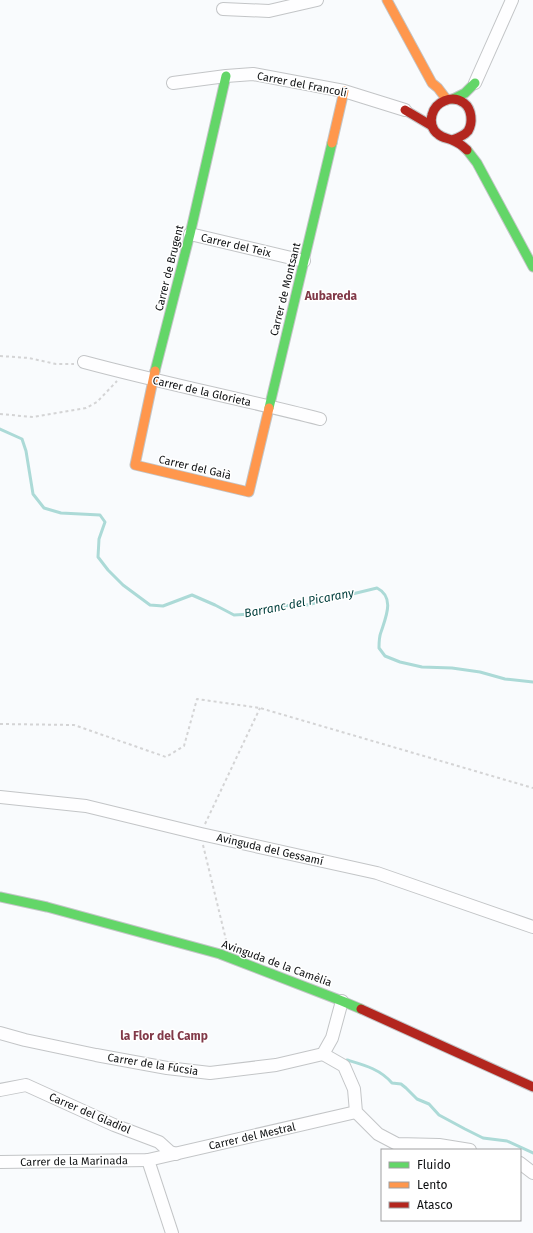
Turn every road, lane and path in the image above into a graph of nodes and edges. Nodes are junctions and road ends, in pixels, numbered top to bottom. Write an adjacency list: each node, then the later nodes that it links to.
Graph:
1 (317, 0): 4 (street)
2 (387, 0): 7 (street)
3 (512, 0): 8 (street)
4 (223, 9)
5 (226, 76): 6 (street, Carrer del Francolí); 9 (street, Carrer del Francolí); 18 (street, Carrer de Brugent)
6 (173, 83)
7 (432, 83): 10 (street); 11 (street)
8 (475, 83): 10 (street); 12 (street)
9 (344, 91): 13 (street, Carrer del Francolí); 19 (street, Carrer de Montsant)
10 (450, 100): 11 (street); 12 (street)
11 (433, 104): 13 (street); 14 (street)
12 (467, 107): 15 (street)
13 (405, 110): 14 (street)
14 (432, 126): 16 (street)
15 (470, 128): 16 (street); 17 (street)
16 (452, 140): 17 (street)
17 (470, 152): 20 (street)
18 (190, 234): 19 (street, Carrer del Teix); 24 (street, Carrer de Brugent)
19 (304, 261): 25 (street, Carrer de Montsant)
20 (533, 267)
21 (0, 356): 22 (path)
22 (87, 363): 23 (street, Carrer de la Glorieta)
23 (125, 373): 24 (street, Carrer de la Glorieta); 26 (path)
24 (153, 380): 25 (street, Carrer de la Glorieta); 28 (street, Carrer de Brugent)
25 (269, 406): 27 (street, Carrer de la Glorieta); 29 (street, Carrer de Montsant)
26 (0, 414)
27 (320, 420)
28 (135, 465): 29 (street, Carrer del Gaià)
29 (249, 492)
30 (0, 724): 31 (path)
31 (533, 788)
32 (0, 797): 34 (street, Avinguda del Gessamí)
33 (0, 897): 35 (street, Avinguda de la Camèlia)
34 (533, 927)
35 (342, 1001): 37 (street); 38 (street, Avinguda de la Camèlia)
36 (0, 1033): 37 (street, Carrer de la Fúcsia)
37 (323, 1054): 40 (street)
38 (533, 1087)
39 (0, 1090): 42 (street, Carrer del Gladiol)
40 (356, 1112): 41 (street); 42 (street, Carrer del Mestral)
41 (464, 1149)
42 (176, 1154): 43 (street, Carrer del Mestral)
43 (148, 1160): 44 (street, Carrer de la Marinada); 47 (street)
44 (0, 1162)
45 (521, 1164): 46 (street)
46 (533, 1173)
47 (172, 1233)

